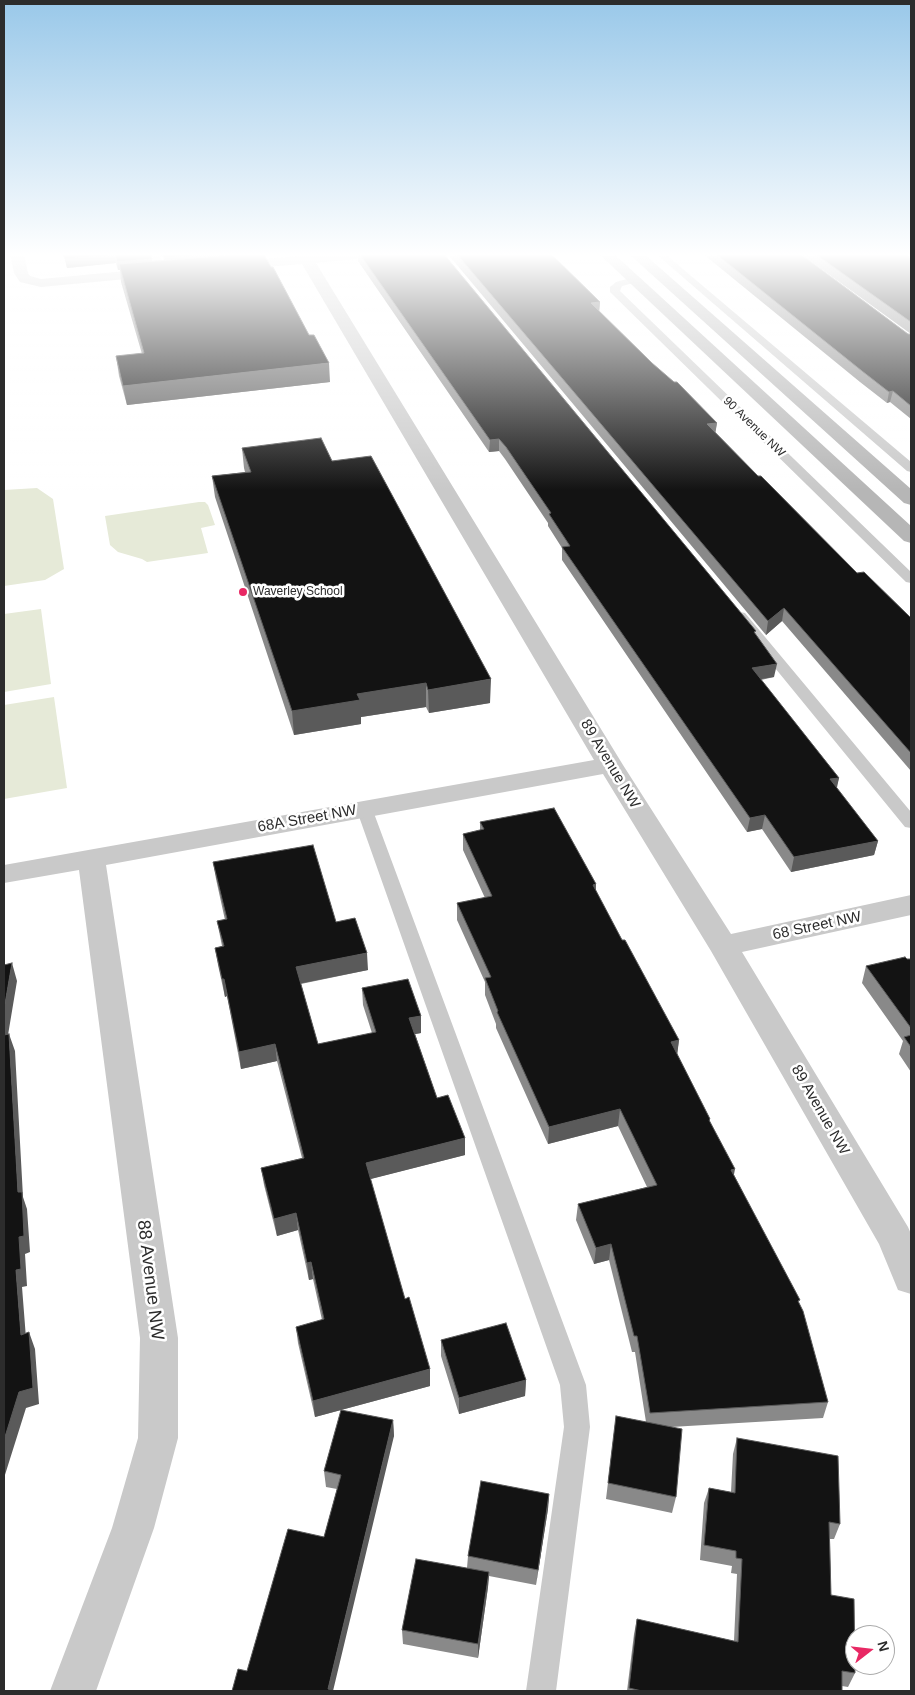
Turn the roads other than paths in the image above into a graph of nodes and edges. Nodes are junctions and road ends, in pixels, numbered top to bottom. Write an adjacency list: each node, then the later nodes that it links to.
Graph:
1 (351, 332): 11 (street, 89 Avenue NW)
2 (656, 332): 9 (lane, 90 Avenue NW)
3 (690, 332): 8 (main road, 90 Avenue NW)
4 (725, 332): 7 (main road)
5 (752, 332): 6 (lane)
6 (911, 468)
7 (911, 499)
8 (911, 537)
9 (911, 579)
10 (733, 607): 13 (lane)
11 (610, 765): 12 (street, 68A Street NW); 17 (street, 89 Avenue NW)
12 (364, 808): 14 (street, 68A Street NW); 20 (lane)
13 (911, 823)
14 (91, 858): 15 (street, 68A Street NW); 19 (street, 88 Avenue NW)
15 (4, 874)
16 (911, 905): 17 (street, 68 Street NW)
17 (723, 946): 18 (street, 89 Avenue NW)
18 (911, 1278)
19 (73, 1691)
20 (541, 1691)

